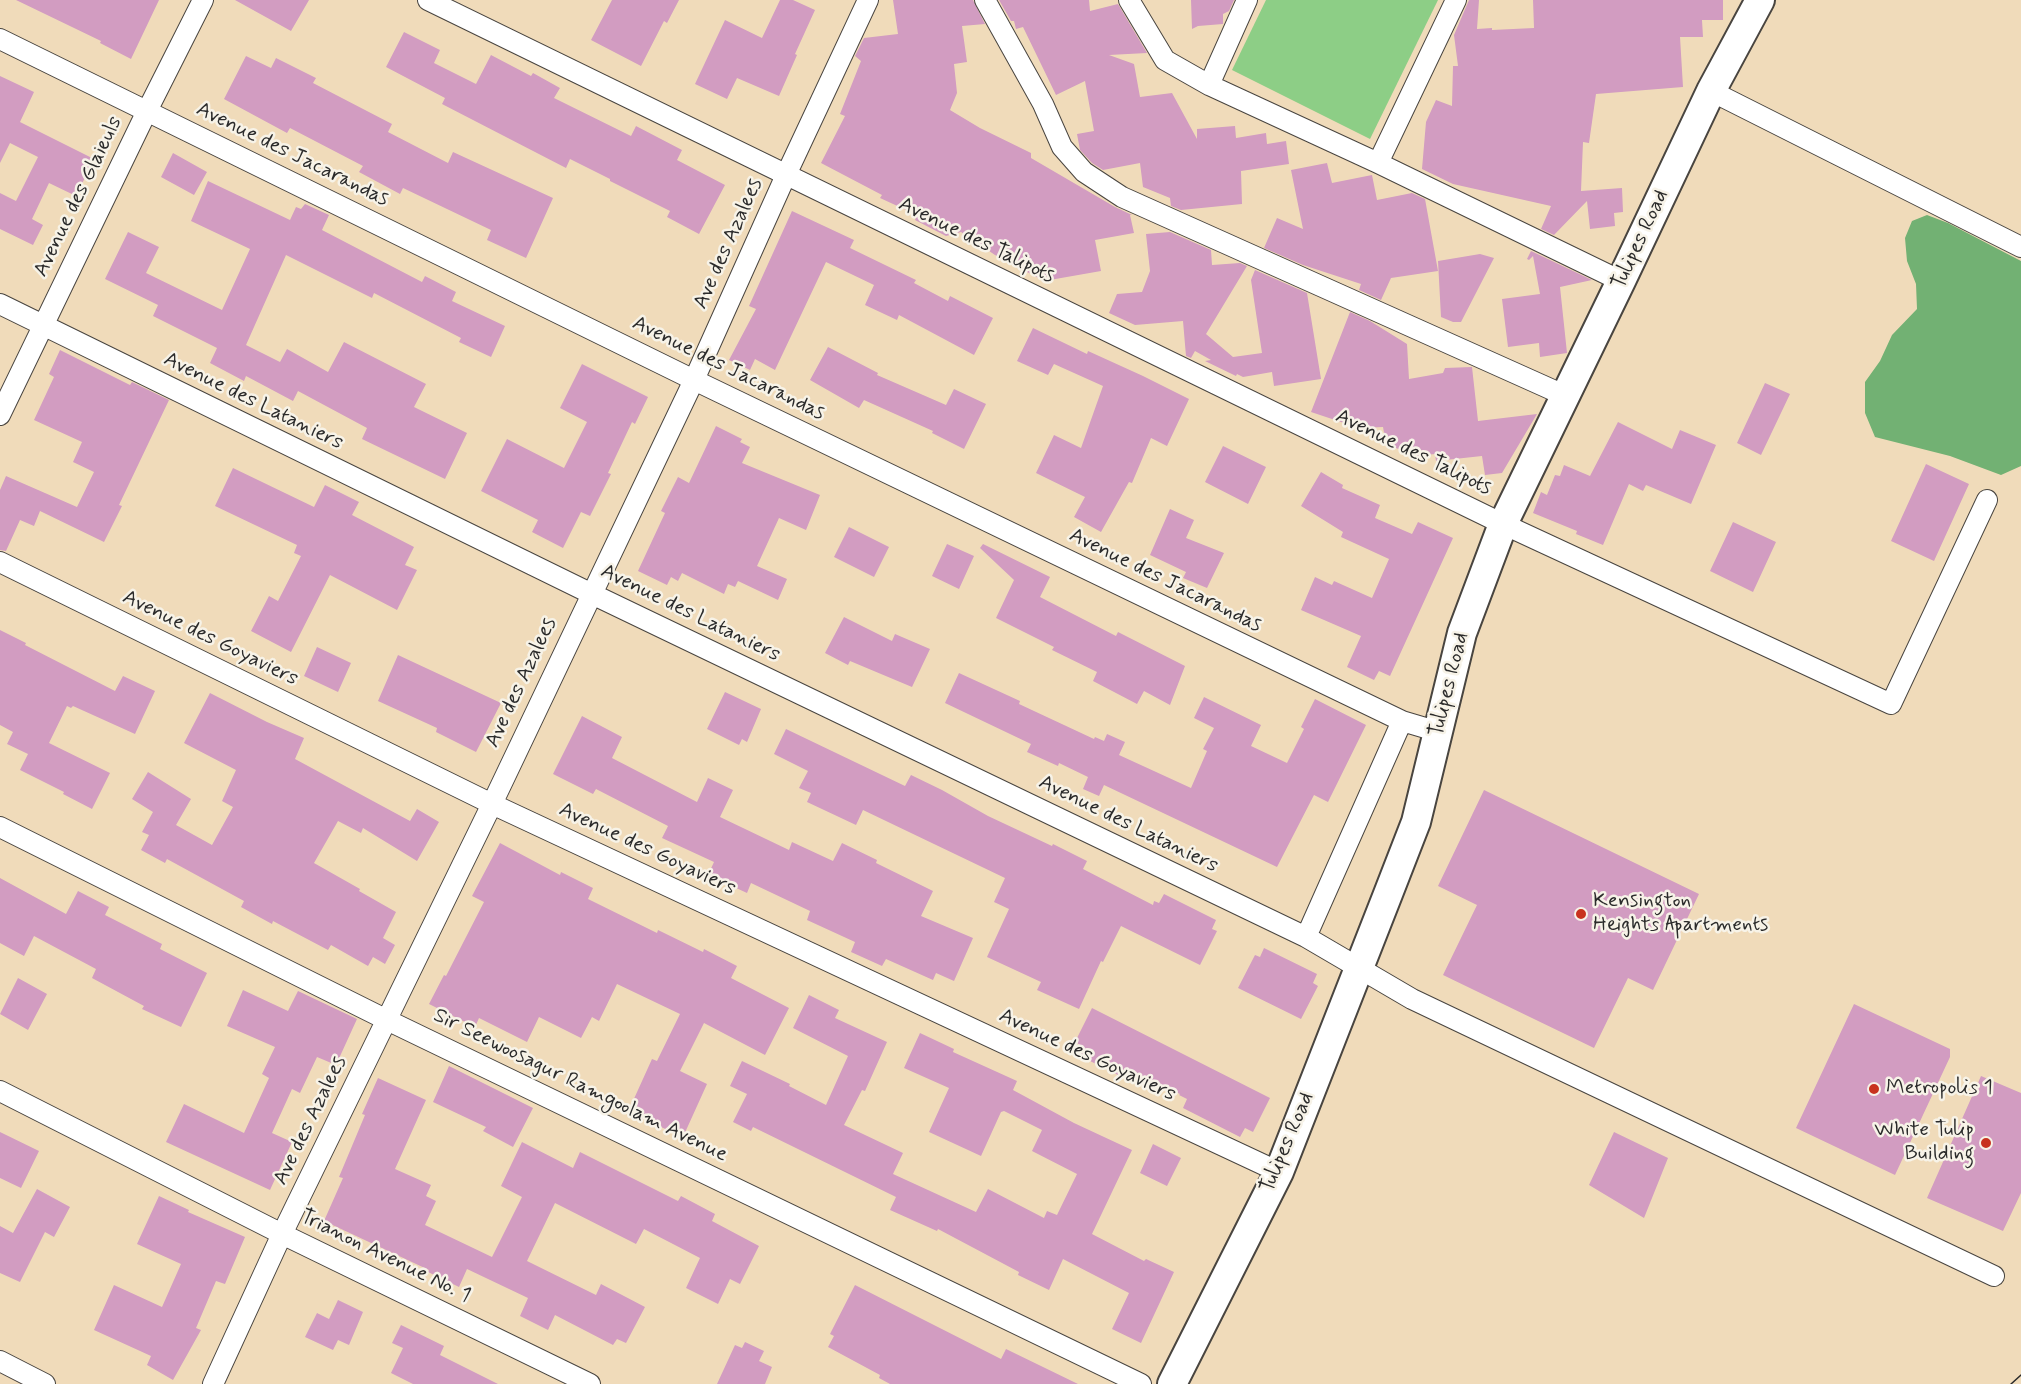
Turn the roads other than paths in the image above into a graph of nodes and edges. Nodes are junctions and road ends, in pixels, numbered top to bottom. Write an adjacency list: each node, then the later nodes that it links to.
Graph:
1 (203, 0): 12 (street, Avenue des Glaieuls)
2 (428, 0): 14 (street, Avenue des Talipots)
3 (868, 0): 14 (street, Ave des Azalees)
4 (985, 0): 20 (street)
5 (1129, 0): 10 (street)
6 (1247, 0): 10 (street)
7 (1456, 0): 13 (street)
8 (1760, 0): 11 (main road, Tulipes Road)
9 (0, 39): 12 (street, Avenue des Jacarandas)
10 (1209, 85): 13 (street)
11 (1711, 91): 15 (street); 16 (main road, Tulipes Road)
12 (147, 111): 18 (street, Avenue des Glaieuls); 19 (street, Avenue des Jacarandas)
13 (1378, 163): 16 (street)
14 (786, 175): 19 (street, Ave des Azalees); 23 (street, Avenue des Talipots)
15 (2021, 247)
16 (1621, 281): 20 (main road, Tulipes Road)
17 (0, 304): 18 (street, Avenue des Lataniers)
18 (44, 326): 21 (street, Avenue des Glaieuls); 25 (street, Avenue des Lataniers)
19 (694, 380): 25 (street, Ave des Azalees); 26 (street, Avenue des Jacarandas)
20 (1566, 396): 23 (main road, Tulipes Road)
21 (0, 415)
22 (1987, 500): 23 (street, Avenue des Talipots)
23 (1503, 524): 27 (main road, Tulipes Road)
24 (0, 562): 28 (street, Avenue des Goyaviers)
25 (592, 594): 28 (street, Ave des Azalees); 30 (street, Avenue des Lataniers)
26 (1402, 721): 27 (street, Avenue des Jacarandas); 30 (street)
27 (1439, 732): 31 (main road, Tulipes Road)
28 (492, 804): 32 (street, Ave des Azalees); 34 (street, Avenue des Goyaviers)
29 (0, 827): 32 (street, Sir Seewoosagur Ramgoolam Avenue)
30 (1306, 937): 31 (street, Avenue des Lataniers)
31 (1360, 966): 34 (main road, Tulipes Road); 36 (street, Avenue des Lataniers)
32 (387, 1020): 35 (street, Ave des Azalees); 41 (street, Sir Seewoosagur Ramgoolam Avenue)
33 (0, 1091): 35 (street, Trianon Avenue No. 1)
34 (1278, 1172): 42 (main road, Tulipes Road)
35 (282, 1233): 39 (street, Ave des Azalees); 40 (street, Trianon Avenue No. 1)
36 (1994, 1276)
37 (0, 1361): 38 (street)
38 (45, 1384)
39 (213, 1384)
40 (590, 1384)
41 (1141, 1384)
42 (1172, 1384)

